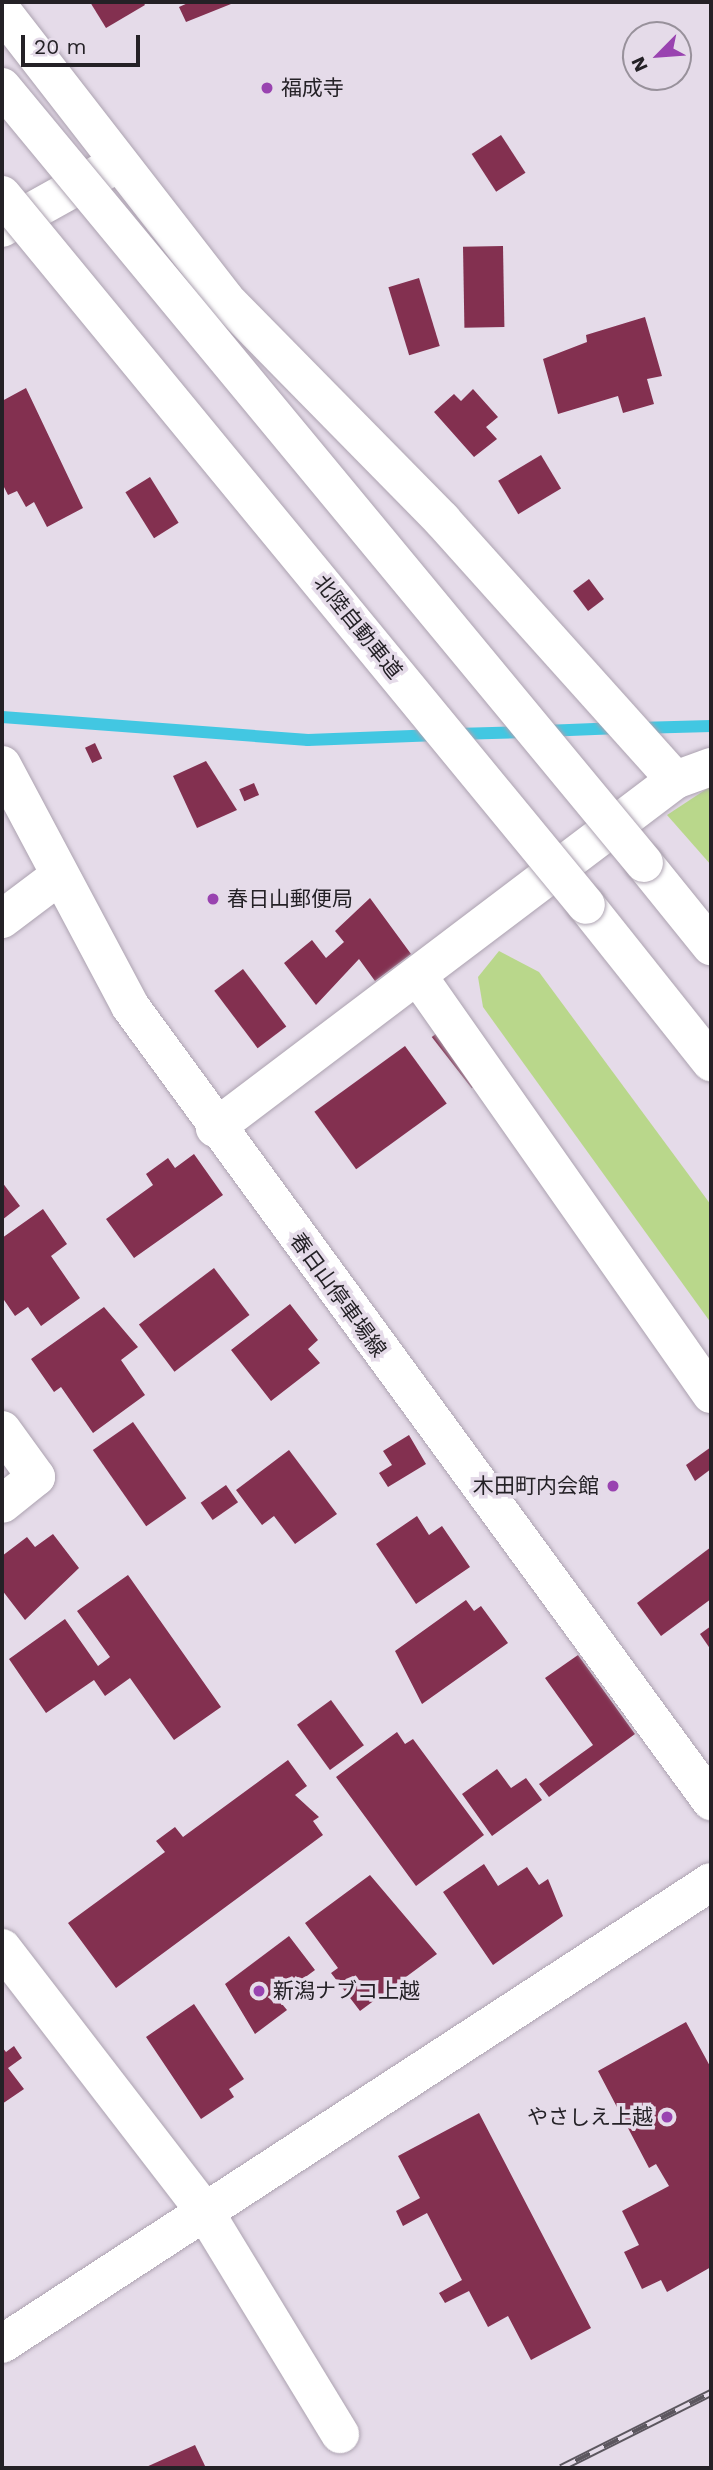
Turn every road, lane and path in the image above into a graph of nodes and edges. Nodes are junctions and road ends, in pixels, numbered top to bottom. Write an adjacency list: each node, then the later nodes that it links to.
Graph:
1 (2, 11): 3 (main road)
2 (2, 87): 11 (main road, bridge)
3 (121, 162): 5 (main road); 8 (main road)
4 (2, 195): 13 (main road, 北陸自動車道, bridge)
5 (2, 228)
6 (2, 765): 9 (main road, 春日山停車場線)
7 (711, 766): 8 (main road)
8 (675, 780): 12 (main road)
9 (59, 876): 10 (main road); 14 (main road, 春日山停車場線)
10 (2, 919)
11 (711, 946)
12 (420, 979): 14 (main road); 15 (main road)
13 (711, 1062)
14 (215, 1128): 18 (main road, 春日山停車場線)
15 (711, 1394)
16 (2, 1430): 17 (main road)
17 (2, 1504)
18 (711, 1801)
19 (711, 1882): 21 (main road)
20 (7, 1966): 21 (main road)
21 (205, 2212): 22 (main road); 23 (main road)
22 (2, 2344)
23 (340, 2434)

